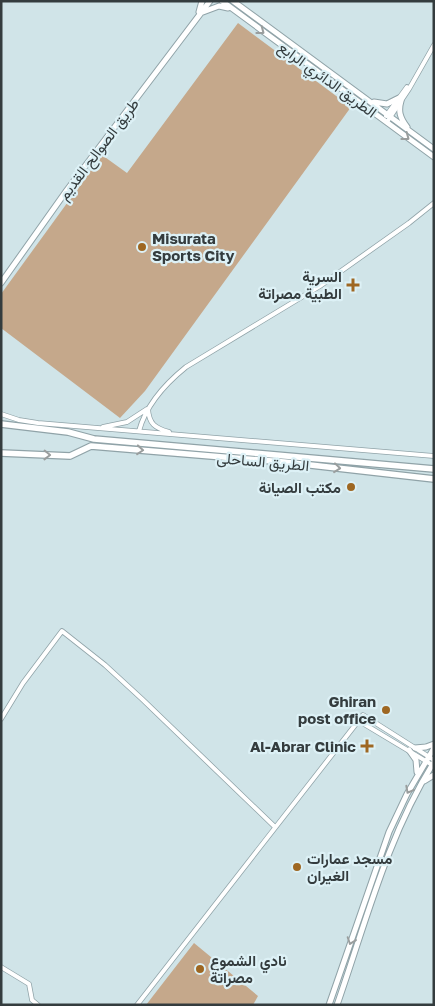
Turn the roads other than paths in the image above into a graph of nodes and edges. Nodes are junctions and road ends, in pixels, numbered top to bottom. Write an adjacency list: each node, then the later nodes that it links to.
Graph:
1 (202, 1): 7 (main road)
2 (206, 1): 7 (main road, طريق الصوالح القديم)
3 (210, 1): 7 (main road, طريق الصوالح القديم)
4 (222, 1): 6 (main road, الطريق الدائري الرابع)
5 (234, 1): 10 (main road, الطريق الدائري الرابع)
6 (233, 10): 7 (main road); 12 (main road, الطريق الدائري الرابع, one-way to 12)
7 (199, 14): 17 (main road, طريق الصوالح القديم)
8 (434, 46): 9 (street)
9 (400, 99): 10 (main road); 11 (street); 13 (main road)
10 (369, 100): 11 (main road, الطريق الدائري الرابع)
11 (389, 116): 12 (street); 13 (main road, الطريق الدائري الرابع)
12 (385, 121): 15 (main road, الطريق الدائري الرابع, one-way to 15)
13 (414, 134): 14 (main road, الطريق الدائري الرابع)
14 (434, 149)
15 (434, 157)
16 (434, 203): 18 (street)
17 (1, 282)
18 (148, 407): 21 (street); 22 (street); 23 (street)
19 (1, 414): 21 (street)
20 (1, 424): 24 (highway, الطريق الساحلى)
21 (95, 428): 22 (street)
22 (139, 431): 23 (street)
23 (184, 435): 27 (street)
24 (187, 447): 26 (highway); 28 (highway, الطريق الساحلى)
25 (1, 453): 26 (highway, الطريق الساحلى, one-way to 26)
26 (186, 454): 29 (highway, الطريق الساحلى, one-way to 29)
27 (434, 456)
28 (434, 469)
29 (434, 479)
30 (1, 719): 40 (street)
31 (359, 721): 33 (street); 34 (street); 40 (street)
32 (434, 746): 33 (main road); 35 (main road)
33 (416, 748): 35 (street)
34 (409, 750): 35 (street); 37 (main road)
35 (427, 758): 36 (street); 37 (main road)
36 (433, 763): 39 (main road)
37 (416, 776): 44 (main road, one-way to 44)
38 (434, 776): 39 (main road)
39 (422, 782): 45 (main road)
40 (275, 826): 43 (street)
41 (1, 967): 42 (street)
42 (38, 1005)
43 (137, 1005)
44 (329, 1005)
45 (337, 1005)

